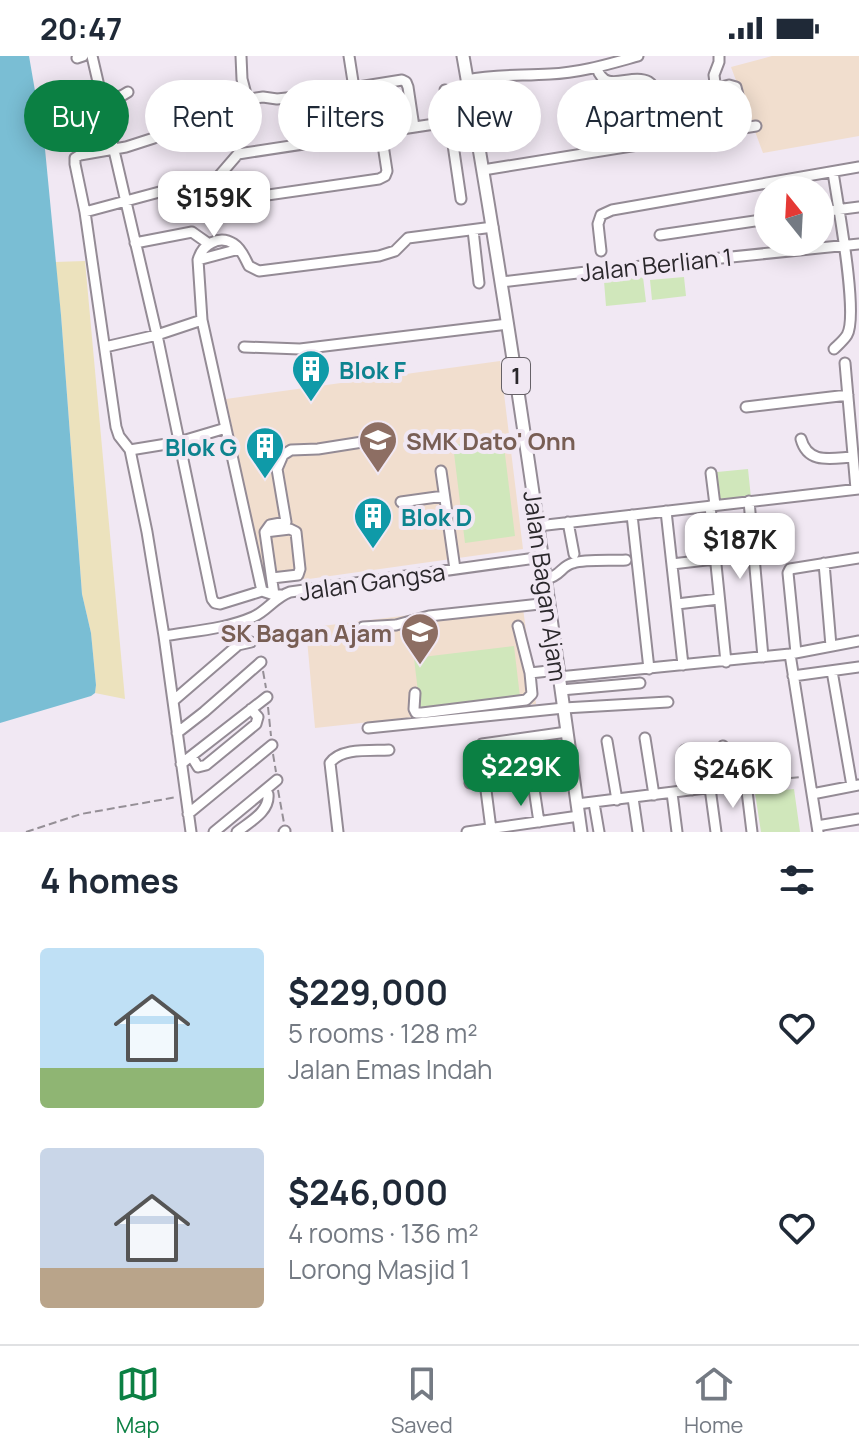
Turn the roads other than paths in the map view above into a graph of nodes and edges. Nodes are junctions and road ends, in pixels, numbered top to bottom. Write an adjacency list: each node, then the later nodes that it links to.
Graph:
1 (92, 56): 8 (street)
2 (241, 56): 9 (street)
3 (349, 56): 10 (street)
4 (463, 56): 11 (main road, Jalan Bagan Ajam / 1)
5 (638, 56): 7 (street)
6 (719, 56): 13 (street)
7 (597, 68): 11 (street); 12 (street)
8 (98, 80)
9 (242, 80)
10 (353, 80)
11 (467, 80)
12 (604, 80)
13 (715, 80)
14 (412, 116): 16 (street)
15 (428, 125): 16 (street)
16 (414, 127)
17 (278, 148): 29 (street)
18 (96, 152): 33 (street)
19 (114, 152): 29 (street)
20 (384, 152): 27 (street)
21 (454, 152): 28 (street)
22 (480, 152): 25 (main road, Jalan Bagan Ajam / 1)
23 (593, 152): 25 (street)
24 (859, 167): 26 (street)
25 (483, 170): 35 (main road, Jalan Bagan Ajam / 1)
26 (833, 172): 31 (street); 43 (street)
27 (247, 198)
28 (461, 199)
29 (125, 201): 33 (street); 38 (street)
30 (859, 207): 31 (street)
31 (838, 209): 32 (street); 41 (street)
32 (834, 210)
33 (85, 212): 51 (street)
34 (754, 221): 37 (street)
35 (493, 227): 36 (street); 45 (main road, Jalan Bagan Ajam / 1)
36 (473, 230): 42 (street); 46 (street)
37 (660, 235)
38 (135, 243): 39 (street); 50 (street)
39 (209, 244): 42 (street); 44 (street)
40 (859, 244): 41 (street, Jalan Berlian 1)
41 (843, 246): 45 (street, Jalan Berlian 1); 47 (street)
42 (236, 247): 44 (street)
43 (601, 251)
44 (198, 260): 48 (street)
45 (501, 282): 49 (main road, Jalan Bagan Ajam / 1)
46 (479, 283)
47 (854, 302): 53 (street)
48 (202, 320): 50 (street); 58 (street)
49 (508, 324): 52 (street); 74 (main road, Jalan Bagan Ajam / 1)
50 (157, 335): 51 (street); 61 (street)
51 (105, 347): 62 (street)
52 (244, 347)
53 (834, 349)
54 (845, 363): 55 (street)
55 (848, 395): 56 (street); 57 (street)
56 (746, 407)
57 (855, 422): 63 (street)
58 (226, 428): 61 (street); 86 (street)
59 (801, 439): 63 (street)
60 (375, 440): 75 (street)
61 (179, 442): 62 (street); 86 (street)
62 (130, 450): 93 (street)
63 (853, 457): 66 (street)
64 (441, 471): 67 (street)
65 (711, 473): 70 (street)
66 (858, 489): 68 (street)
67 (444, 496): 69 (street); 83 (street)
68 (749, 501): 70 (street); 98 (street)
69 (401, 502)
70 (712, 506): 71 (street); 79 (street)
71 (666, 511): 72 (street); 82 (street)
72 (632, 515): 73 (street); 103 (street)
73 (568, 522): 74 (street); 76 (street)
74 (538, 526): 77 (main road, Jalan Bagan Ajam / 1)
75 (265, 532): 84 (street); 84 (street)
76 (574, 554)
77 (543, 557): 83 (street, Jalan Gangsa); 85 (main road, Jalan Bagan Ajam / 1)
78 (859, 558): 81 (street)
79 (715, 559): 82 (street); 88 (street)
80 (626, 560): 85 (street)
81 (824, 563): 96 (street); 97 (street)
82 (672, 564): 90 (street)
83 (455, 569): 87 (street, Jalan Gangsa)
84 (272, 578): 87 (street)
85 (546, 579): 89 (main road, Jalan Bagan Ajam / 1)
86 (262, 591): 87 (street)
87 (277, 595): 93 (street, Jalan Gangsa)
88 (719, 599): 90 (street); 100 (street)
89 (549, 603): 92 (street); 106 (main road, Jalan Bagan Ajam / 1)
90 (677, 604): 101 (street)
91 (518, 626): 105 (street)
92 (363, 627)
93 (164, 636): 112 (street)
94 (859, 641): 96 (street)
95 (251, 642): 112 (street)
96 (831, 646): 97 (street)
97 (793, 654): 98 (street); 107 (street)
98 (763, 657): 100 (street)
99 (261, 662): 118 (street)
100 (726, 662): 101 (street)
101 (683, 665): 103 (street)
102 (859, 667): 104 (street)
103 (649, 669): 106 (street)
104 (832, 671): 107 (street); 132 (street)
105 (530, 673): 106 (street); 110 (street)
106 (559, 673): 109 (main road, Jalan Bagan Ajam / 1)
107 (793, 676): 137 (street)
108 (640, 683): 109 (street)
109 (561, 690): 114 (main road, Jalan Bagan Ajam / 1)
110 (415, 693)
111 (267, 697): 115 (street)
112 (173, 701): 118 (street)
113 (668, 702): 114 (street)
114 (564, 708): 116 (street); 117 (main road, Jalan Bagan Ajam / 1)
115 (251, 709): 126 (street); 126 (street)
116 (368, 728)
117 (567, 732): 121 (street); 142 (main road, Jalan Bagan Ajam / 1)
118 (177, 733): 127 (street)
119 (645, 738): 138 (street)
120 (607, 741): 140 (street)
121 (482, 744)
122 (272, 745): 143 (street)
123 (723, 746): 131 (street)
124 (389, 750): 151 (street)
125 (685, 750): 134 (street)
126 (192, 757): 127 (street)
127 (181, 764): 143 (street)
128 (277, 780): 135 (street)
129 (484, 780): 130 (street); 144 (street); 146 (street)
130 (470, 783)
131 (729, 786): 133 (street); 158 (street)
132 (856, 786): 137 (street)
133 (710, 788): 134 (street); 157 (street)
134 (692, 790): 136 (street)
135 (264, 791): 149 (street); 150 (street)
136 (672, 793): 138 (street); 156 (street)
137 (812, 794): 147 (street)
138 (654, 795): 139 (street)
139 (633, 798): 140 (street); 155 (street)
140 (617, 800): 141 (street)
141 (594, 803): 142 (street); 154 (street)
142 (578, 810): 144 (street); 153 (main road, Jalan Bagan Ajam / 1)
143 (188, 814): 148 (street)
144 (539, 822): 146 (street)
145 (859, 822): 147 (street)
146 (491, 829): 152 (street)
147 (818, 829)
148 (191, 832)
149 (214, 832)
150 (237, 832)
151 (338, 832)
152 (467, 832)
153 (581, 832)
154 (599, 832)
155 (638, 832)
156 (677, 832)
157 (716, 832)
158 (752, 832)

